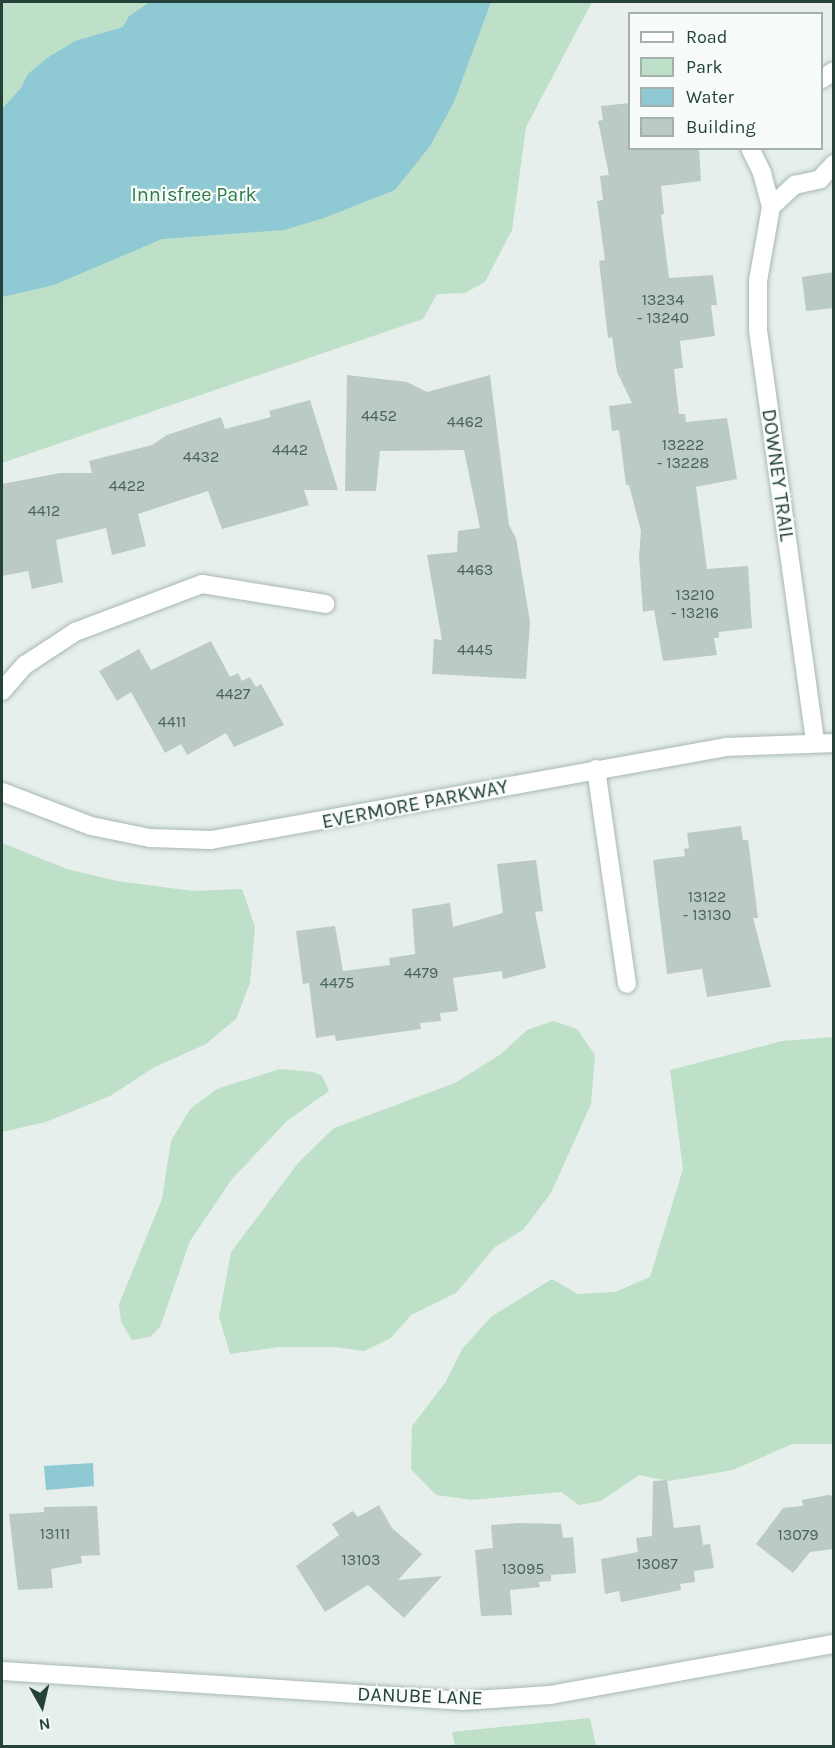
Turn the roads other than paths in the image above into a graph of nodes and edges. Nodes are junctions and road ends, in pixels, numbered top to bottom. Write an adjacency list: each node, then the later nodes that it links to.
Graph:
1 (751, 150): 3 (street, DOWNEY TRAIL)
2 (834, 164): 3 (street)
3 (771, 207): 7 (street, DOWNEY TRAIL)
4 (325, 604): 5 (street)
5 (8, 672): 6 (street)
6 (2, 691)
7 (815, 743): 8 (street, EVERMORE PARKWAY); 9 (street, EVERMORE PARKWAY)
8 (834, 743)
9 (596, 769): 10 (street, EVERMORE PARKWAY); 11 (street)
10 (2, 792)
11 (627, 984)
12 (834, 1644): 13 (street, DANUBE LANE)
13 (2, 1671)

